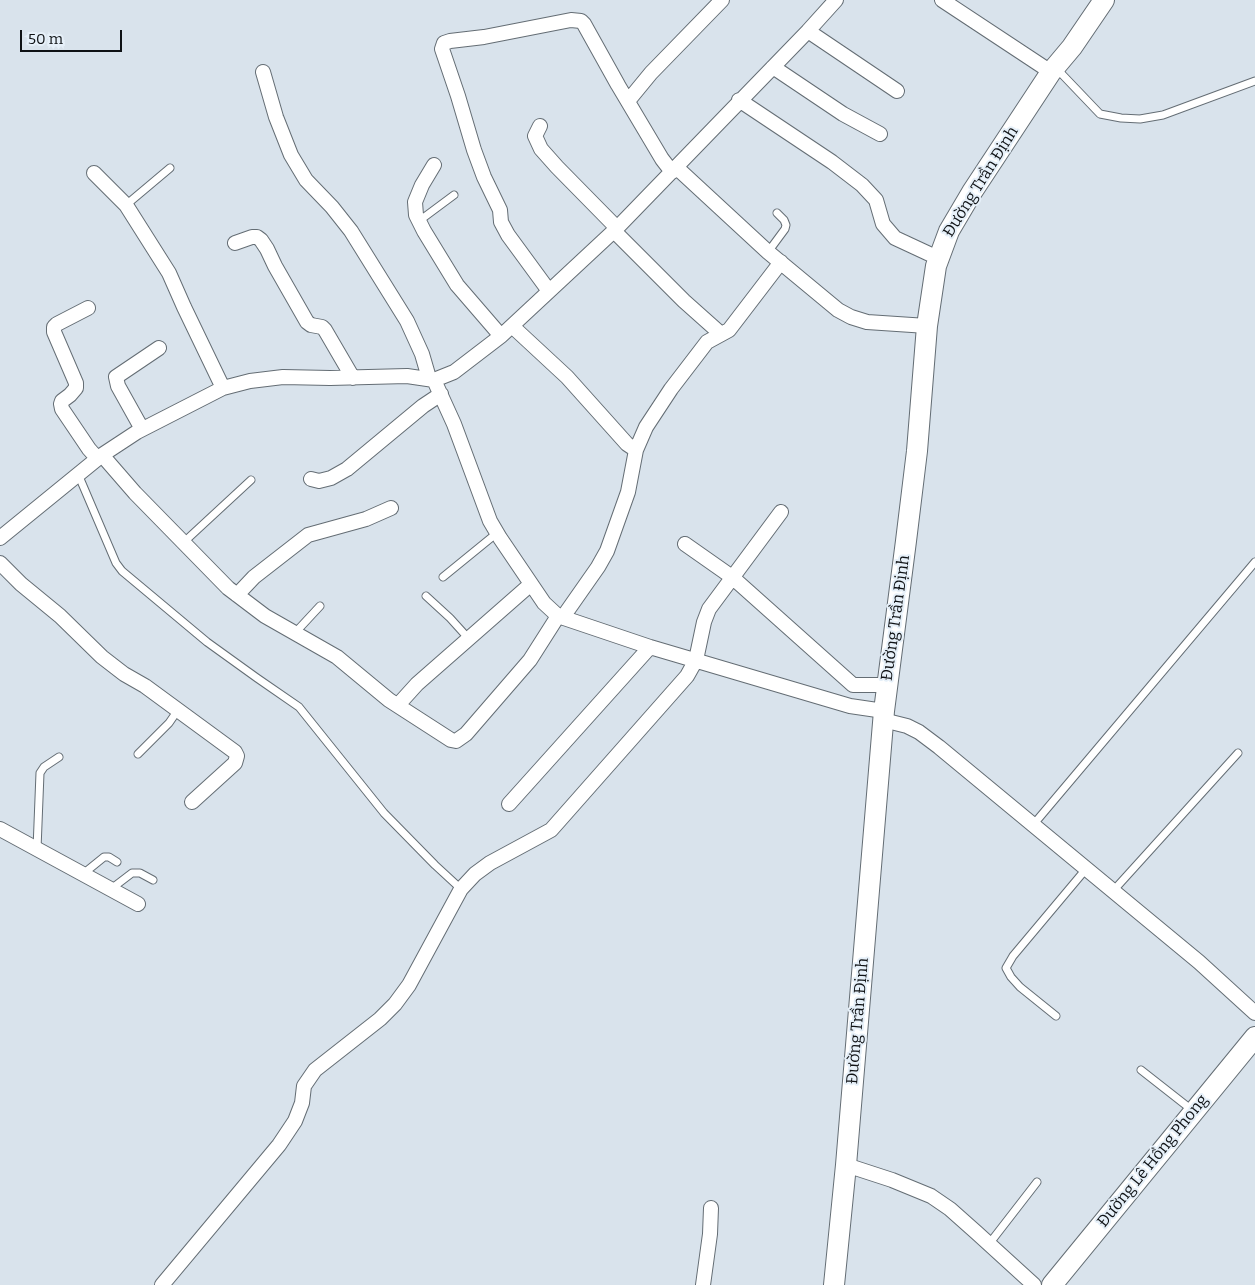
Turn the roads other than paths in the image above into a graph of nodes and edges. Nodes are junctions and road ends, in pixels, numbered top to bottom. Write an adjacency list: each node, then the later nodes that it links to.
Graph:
1 (722, 0): 12 (street)
2 (836, 0): 5 (street)
3 (942, 0): 7 (street)
4 (1104, 0): 7 (main road, Đường Trần Định)
5 (808, 31): 6 (street); 10 (street)
6 (773, 67): 11 (street); 14 (street)
7 (1053, 69): 9 (lane); 26 (main road, Đường Trần Định)
8 (263, 72): 36 (street)
9 (1255, 80)
10 (897, 91)
11 (739, 100): 17 (street); 26 (street)
12 (628, 101): 17 (street); 28 (street)
13 (540, 126): 23 (street)
14 (880, 134)
15 (434, 165): 22 (street)
16 (170, 168): 20 (lane)
17 (674, 169): 23 (street); 25 (street)
18 (94, 173): 20 (street)
19 (454, 194): 22 (lane)
20 (126, 205): 37 (street)
21 (777, 212): 25 (lane)
22 (419, 221): 33 (street)
23 (615, 230): 28 (street); 32 (street)
24 (235, 243): 35 (street)
25 (768, 252): 27 (street)
26 (938, 258): 31 (main road, Đường Trần Định)
27 (781, 262): 31 (street); 32 (street)
28 (549, 291): 30 (street)
29 (88, 308): 41 (street)
30 (512, 326): 33 (street); 40 (street)
31 (927, 326): 64 (main road, Đường Trần Định)
32 (721, 334): 40 (street)
33 (501, 336): 36 (street)
34 (159, 348): 39 (street)
35 (353, 378): 36 (street); 37 (street)
36 (431, 379): 38 (street)
37 (224, 388): 39 (street)
38 (440, 394): 43 (street); 47 (street)
39 (142, 429): 41 (street)
40 (636, 450): 59 (street)
41 (99, 456): 42 (street); 49 (street)
42 (78, 473): 48 (street); 81 (lane)
43 (311, 479)
44 (251, 480): 49 (lane)
45 (391, 508): 56 (street)
46 (781, 512): 54 (street)
47 (497, 533): 53 (lane); 55 (street)
48 (0, 538)
49 (184, 542): 56 (street)
50 (685, 544): 54 (street)
51 (1255, 562): 73 (lane)
52 (0, 563): 66 (street)
53 (443, 577)
54 (732, 577): 63 (street); 64 (street)
55 (531, 584): 59 (street); 61 (street)
56 (237, 595): 60 (street)
57 (426, 596): 61 (lane)
58 (320, 606): 60 (lane)
59 (560, 616): 62 (street); 65 (street)
60 (294, 634): 65 (street)
61 (469, 639): 65 (street)
62 (650, 647): 63 (street); 72 (street)
63 (696, 660): 67 (street); 81 (street)
64 (887, 685): 67 (main road, Đường Trần Định)
65 (398, 705)
66 (178, 710): 68 (lane); 71 (street)
67 (884, 715): 73 (street); 89 (main road, Đường Trần Định)
68 (138, 754)
69 (1238, 754): 82 (lane)
70 (59, 757): 75 (lane)
71 (192, 802)
72 (509, 804)
73 (1034, 825): 77 (street)
74 (0, 829): 75 (street)
75 (36, 849): 78 (street)
76 (117, 862): 78 (lane)
77 (1086, 869): 82 (street); 85 (lane)
78 (82, 875): 80 (street)
79 (153, 880): 80 (lane)
80 (111, 889): 83 (street)
81 (461, 889): 93 (street)
82 (1113, 891): 84 (street)
83 (138, 904)
84 (1255, 1013)
85 (1056, 1016)
86 (1255, 1037): 88 (main road, Đường Lê Hồng Phong)
87 (1141, 1070): 88 (lane)
88 (1194, 1112): 97 (main road, Đường Lê Hồng Phong)
89 (846, 1166): 92 (street); 95 (main road, Đường Trần Định)
90 (1037, 1182): 92 (lane)
91 (711, 1208): 94 (street)
92 (989, 1244): 96 (street)
93 (162, 1285)
94 (703, 1285)
95 (834, 1285)
96 (1034, 1285)
97 (1052, 1285)

